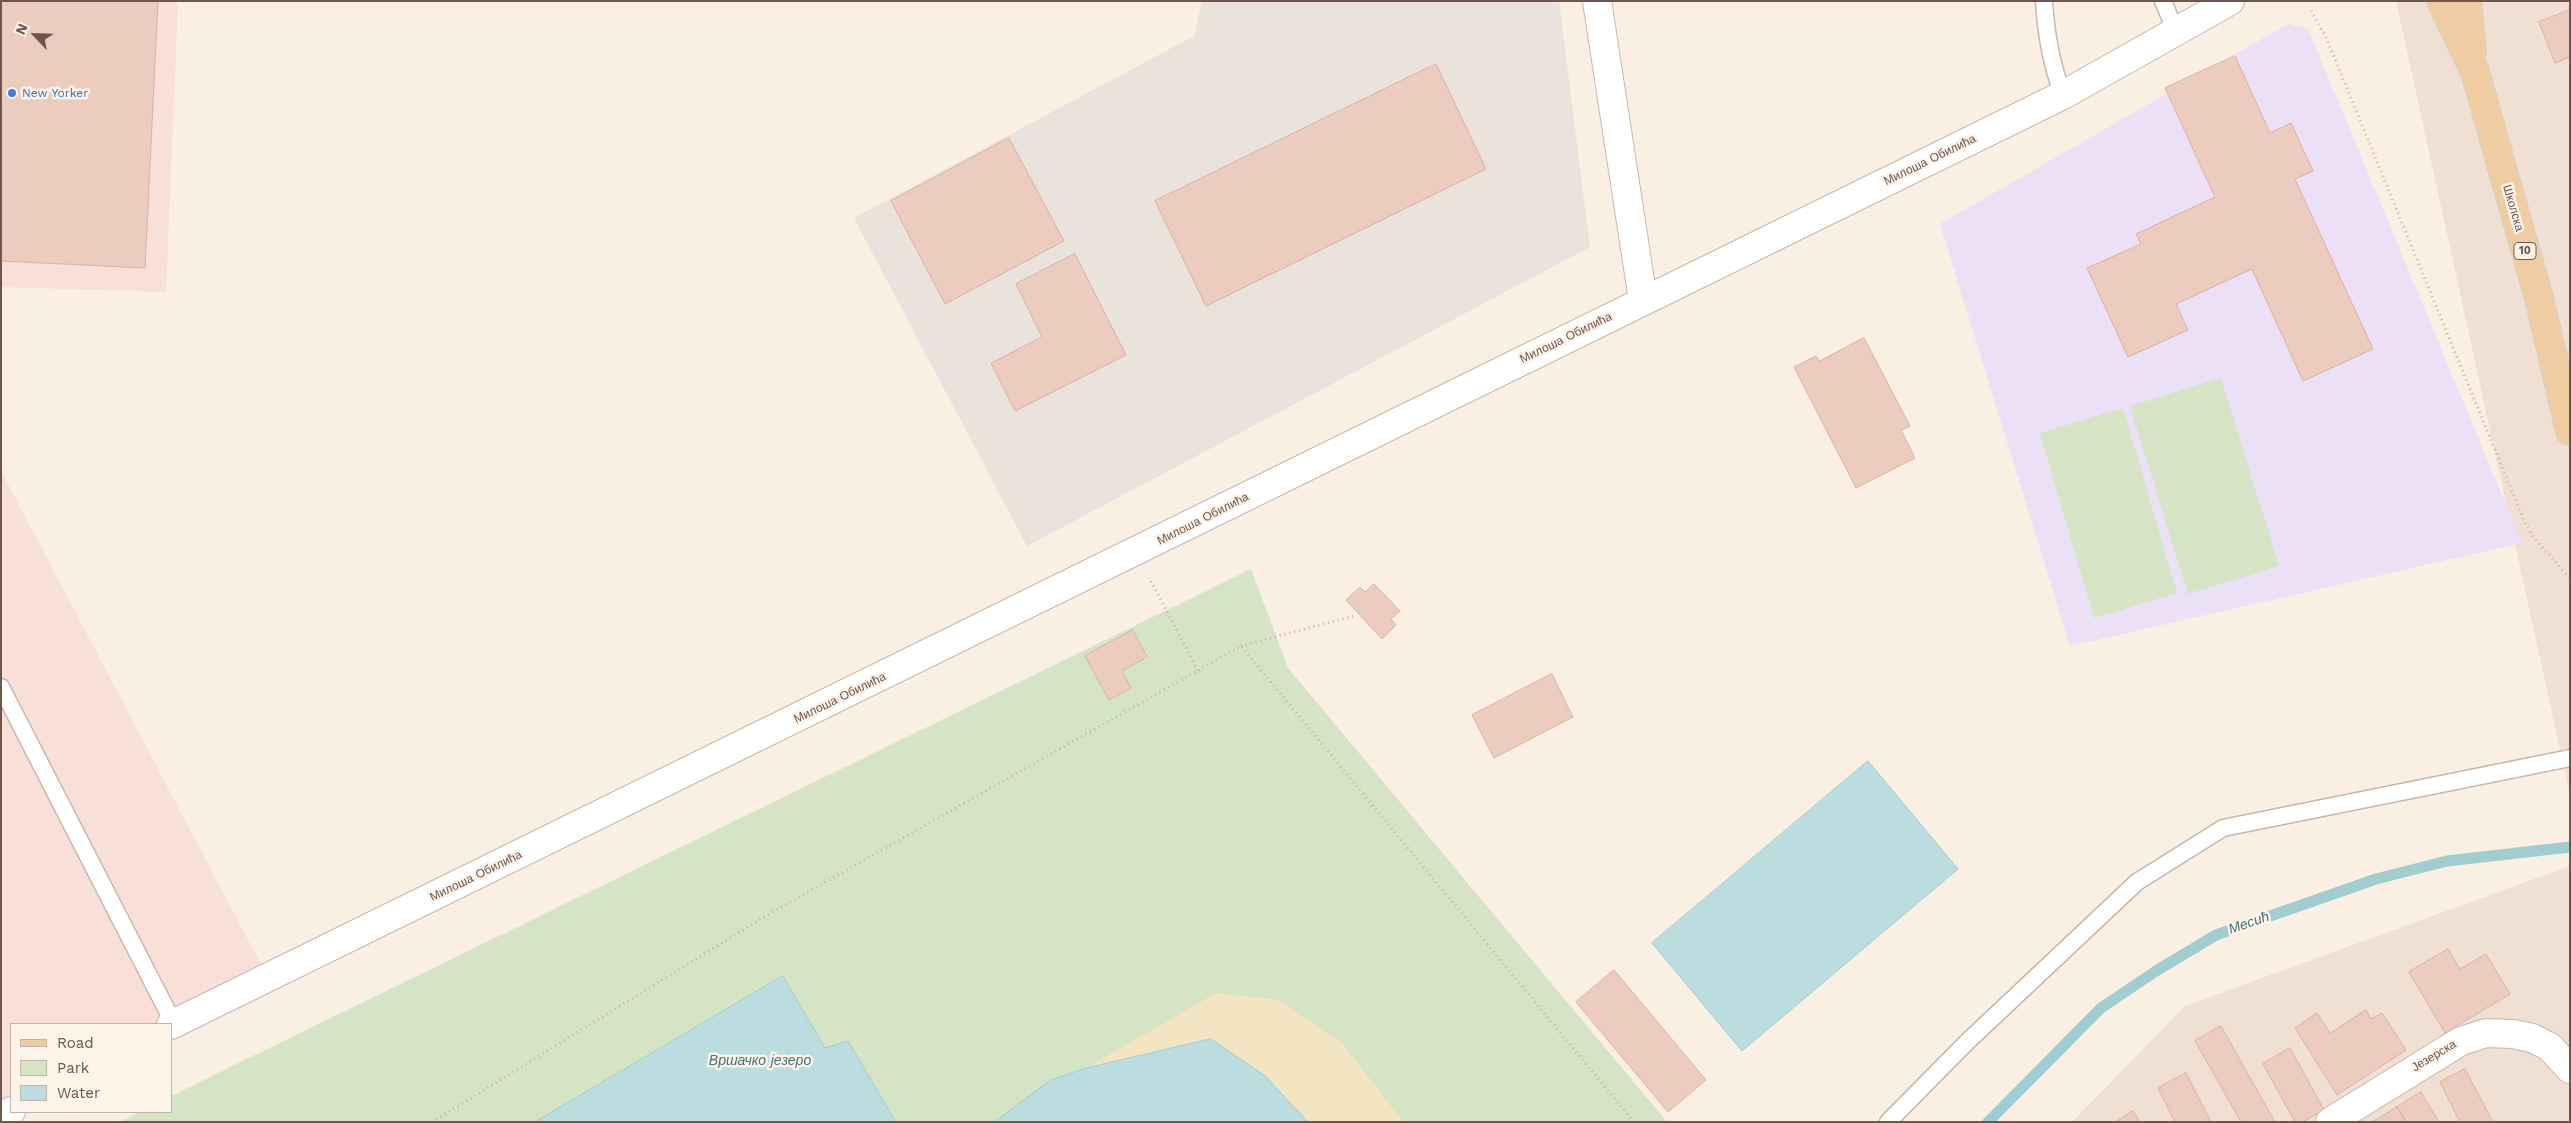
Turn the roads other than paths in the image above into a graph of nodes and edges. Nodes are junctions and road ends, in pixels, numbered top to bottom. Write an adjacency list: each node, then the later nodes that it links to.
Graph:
1 (1597, 1): 10 (street)
2 (2044, 1): 9 (lane)
3 (2163, 1): 7 (lane)
4 (2230, 1): 7 (street, Милоша Обилића)
5 (2441, 1): 8 (main road, Школска / 10)
6 (2467, 1): 8 (main road, Школска / 10)
7 (2176, 32): 9 (street, Милоша Обилића)
8 (2475, 72): 11 (main road, Школска / 10)
9 (2063, 96): 10 (street, Милоша Обилића)
10 (1643, 300): 15 (street, Милоша Обилића)
11 (2570, 431)
12 (1, 687): 14 (lane)
13 (2570, 758): 17 (lane)
14 (172, 1023)
15 (173, 1025)
16 (2570, 1069): 18 (street, Језерска)
17 (1888, 1122)
18 (2330, 1122)

